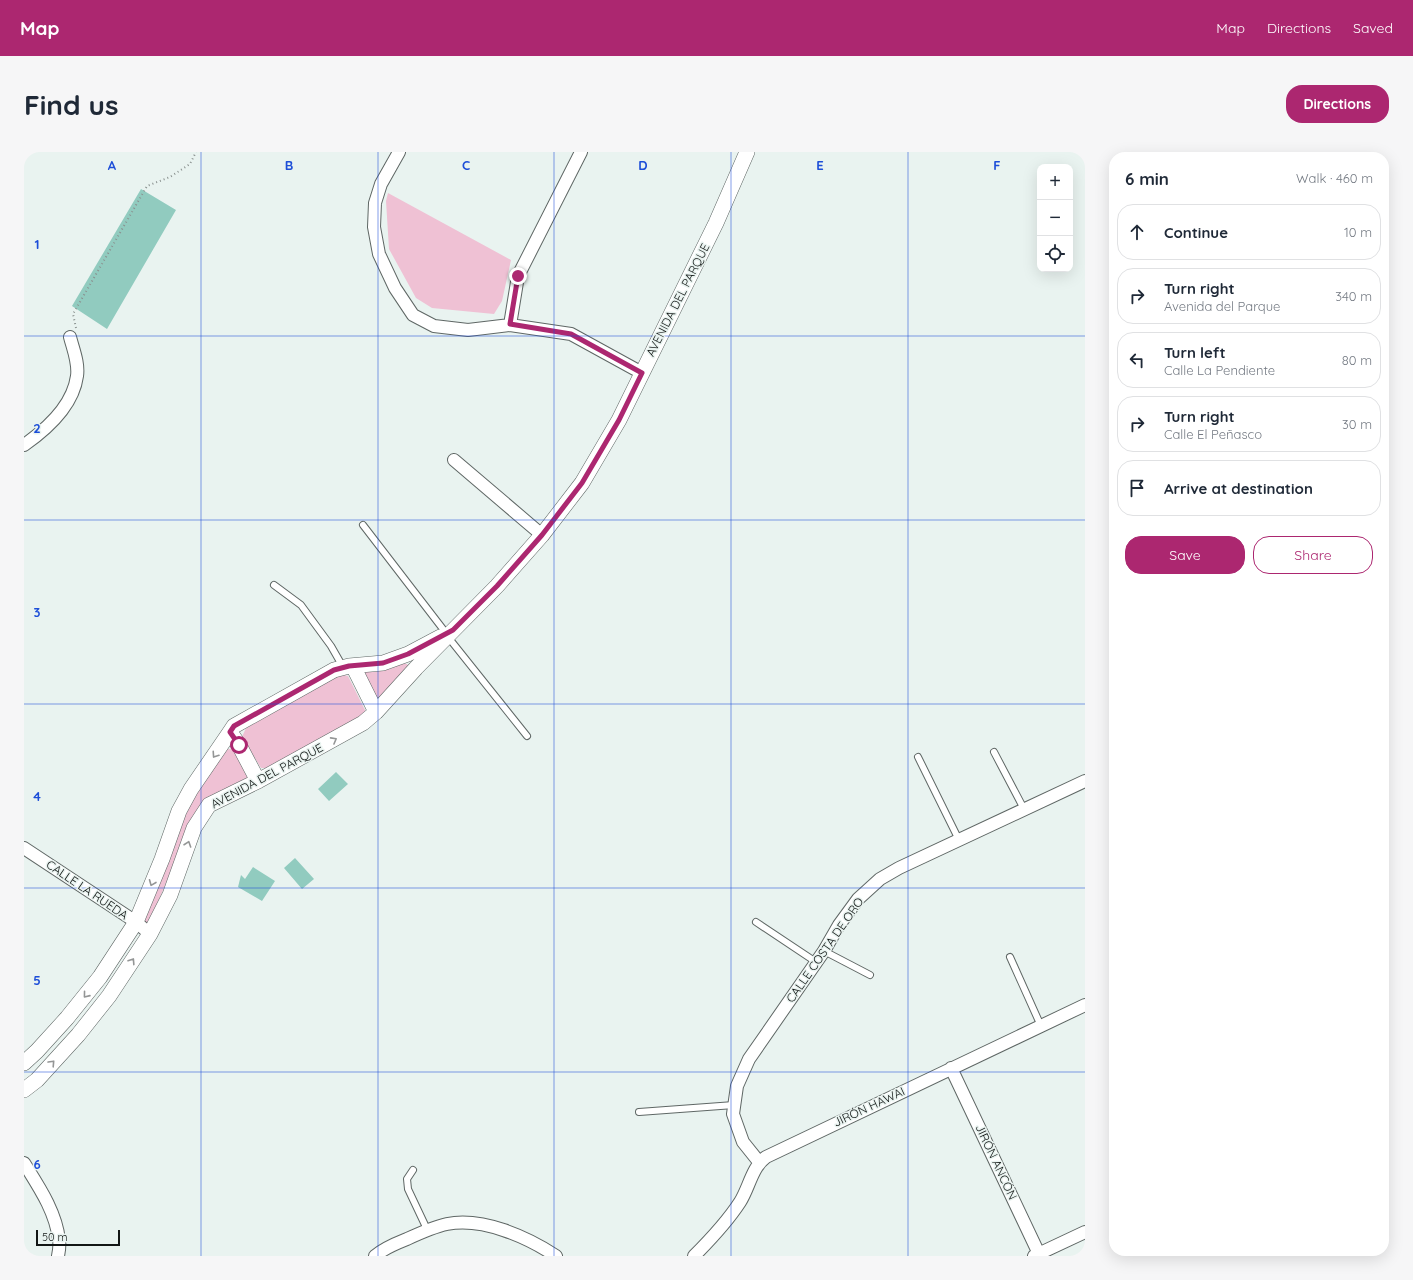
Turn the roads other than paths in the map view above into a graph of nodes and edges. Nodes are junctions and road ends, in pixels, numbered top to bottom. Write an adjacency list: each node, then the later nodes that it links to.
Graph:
1 (399, 152): 4 (street)
2 (581, 152): 4 (street)
3 (746, 152): 6 (street, AVENIDA DEL PARQUE)
4 (510, 324): 6 (street)
5 (70, 337): 7 (street)
6 (642, 373): 10 (street, AVENIDA DEL PARQUE)
7 (24, 446)
8 (454, 460): 10 (street)
9 (363, 525): 12 (lane)
10 (542, 535): 12 (street, AVENIDA DEL PARQUE)
11 (274, 585): 13 (lane)
12 (449, 633): 13 (street, AVENIDA DEL PARQUE); 14 (street, AVENIDA DEL PARQUE); 16 (lane)
13 (348, 667): 14 (street); 15 (street, AVENIDA DEL PARQUE)
14 (376, 712): 19 (street, AVENIDA DEL PARQUE, one-way to 14)
15 (230, 732): 19 (street); 24 (street, AVENIDA DEL PARQUE, one-way to 24)
16 (527, 736)
17 (994, 752): 21 (lane)
18 (918, 757): 22 (lane)
19 (258, 781): 26 (street, AVENIDA DEL PARQUE, one-way to 19)
20 (1085, 781): 21 (street, CALLE COSTA DE ORO)
21 (1024, 809): 22 (street, CALLE COSTA DE ORO)
22 (959, 840): 27 (street, CALLE COSTA DE ORO)
23 (24, 848): 24 (street, CALLE LA RUEDA)
24 (136, 922): 26 (street, CALLE LA RUEDA); 33 (street, AVENIDA DEL PARQUE, one-way to 33)
25 (756, 922): 29 (lane)
26 (150, 934): 35 (street, AVENIDA DEL PARQUE, one-way to 26)
27 (824, 951): 29 (street, CALLE COSTA DE ORO); 30 (lane)
28 (1010, 957): 32 (lane)
29 (816, 962): 36 (street, CALLE COSTA DE ORO)
30 (870, 975)
31 (1085, 1005): 32 (street, JIRÓN HAWAI)
32 (1041, 1026): 34 (street, JIRÓN HAWAI)
33 (24, 1063)
34 (952, 1068): 38 (street, JIRÓN HAWAI); 43 (street, JIRÓN ANCÓN)
35 (24, 1090)
36 (734, 1105): 37 (lane); 38 (street, CALLE COSTA DE ORO)
37 (639, 1112)
38 (759, 1162): 47 (street)
39 (24, 1163): 44 (street)
40 (413, 1170): 41 (lane)
41 (426, 1228): 45 (street); 46 (street)
42 (1085, 1232): 43 (street)
43 (1038, 1255)
44 (58, 1256)
45 (375, 1256)
46 (556, 1256)
47 (694, 1256)

